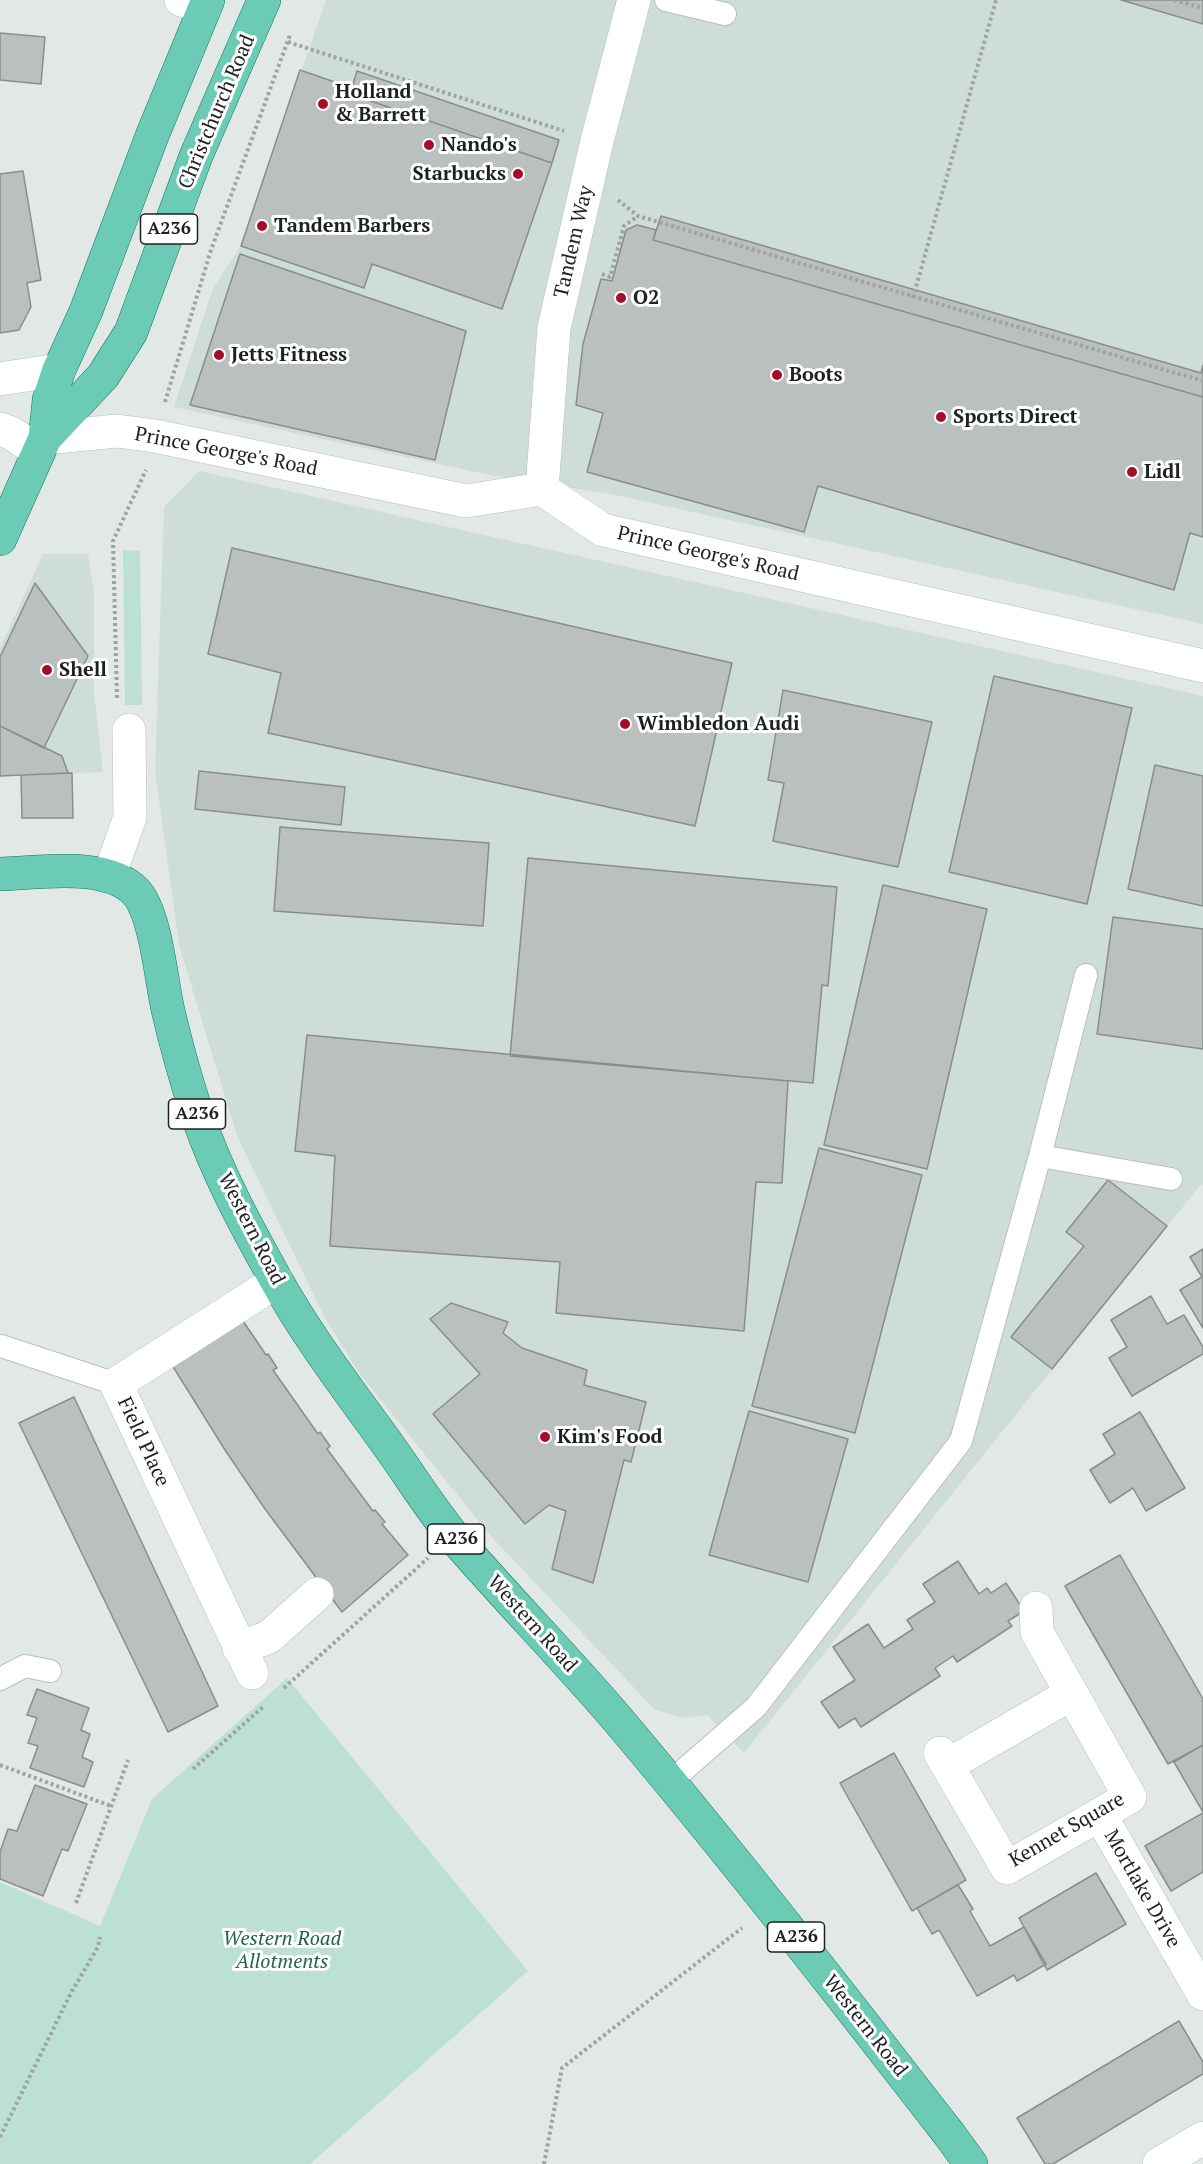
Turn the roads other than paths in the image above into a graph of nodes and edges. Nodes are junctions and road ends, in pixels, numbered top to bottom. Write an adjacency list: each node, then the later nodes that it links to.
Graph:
1 (264, 0): 9 (main road, Christchurch Road / A236)
2 (634, 0): 10 (street, Tandem Way)
3 (666, 0): 5 (lane)
4 (198, 2): 6 (main road, Christchurch Road / A236)
5 (725, 14)
6 (59, 370): 7 (street); 9 (main road, Christchurch Road / A236)
7 (0, 379)
8 (0, 429): 9 (street)
9 (42, 445): 10 (street, Prince George's Road); 11 (main road, Christchurch Road / A236)
10 (542, 489): 12 (street, Prince George's Road)
11 (0, 539)
12 (1203, 666)
13 (129, 730): 15 (street)
14 (0, 874): 15 (main road, Western Road / A236)
15 (109, 876): 19 (main road, Western Road / A236)
16 (1086, 975): 17 (lane)
17 (1040, 1156): 18 (lane); 27 (lane)
18 (1171, 1179)
19 (277, 1281): 21 (street, Field Place); 27 (main road, Western Road / A236)
20 (1, 1346): 21 (lane)
21 (116, 1384): 22 (street, Field Place)
22 (317, 1594)
23 (1036, 1608): 26 (street, Kennet Square)
24 (50, 1671): 25 (lane)
25 (0, 1679)
26 (1071, 1695): 28 (street, Kennet Square); 28 (street, Kennet Square)
27 (670, 1782): 31 (main road, Western Road / A236)
28 (1100, 1815): 29 (street, Mortlake Drive)
29 (1203, 1994)
30 (1203, 2138): 32 (street)
31 (971, 2164)
32 (1159, 2164)

